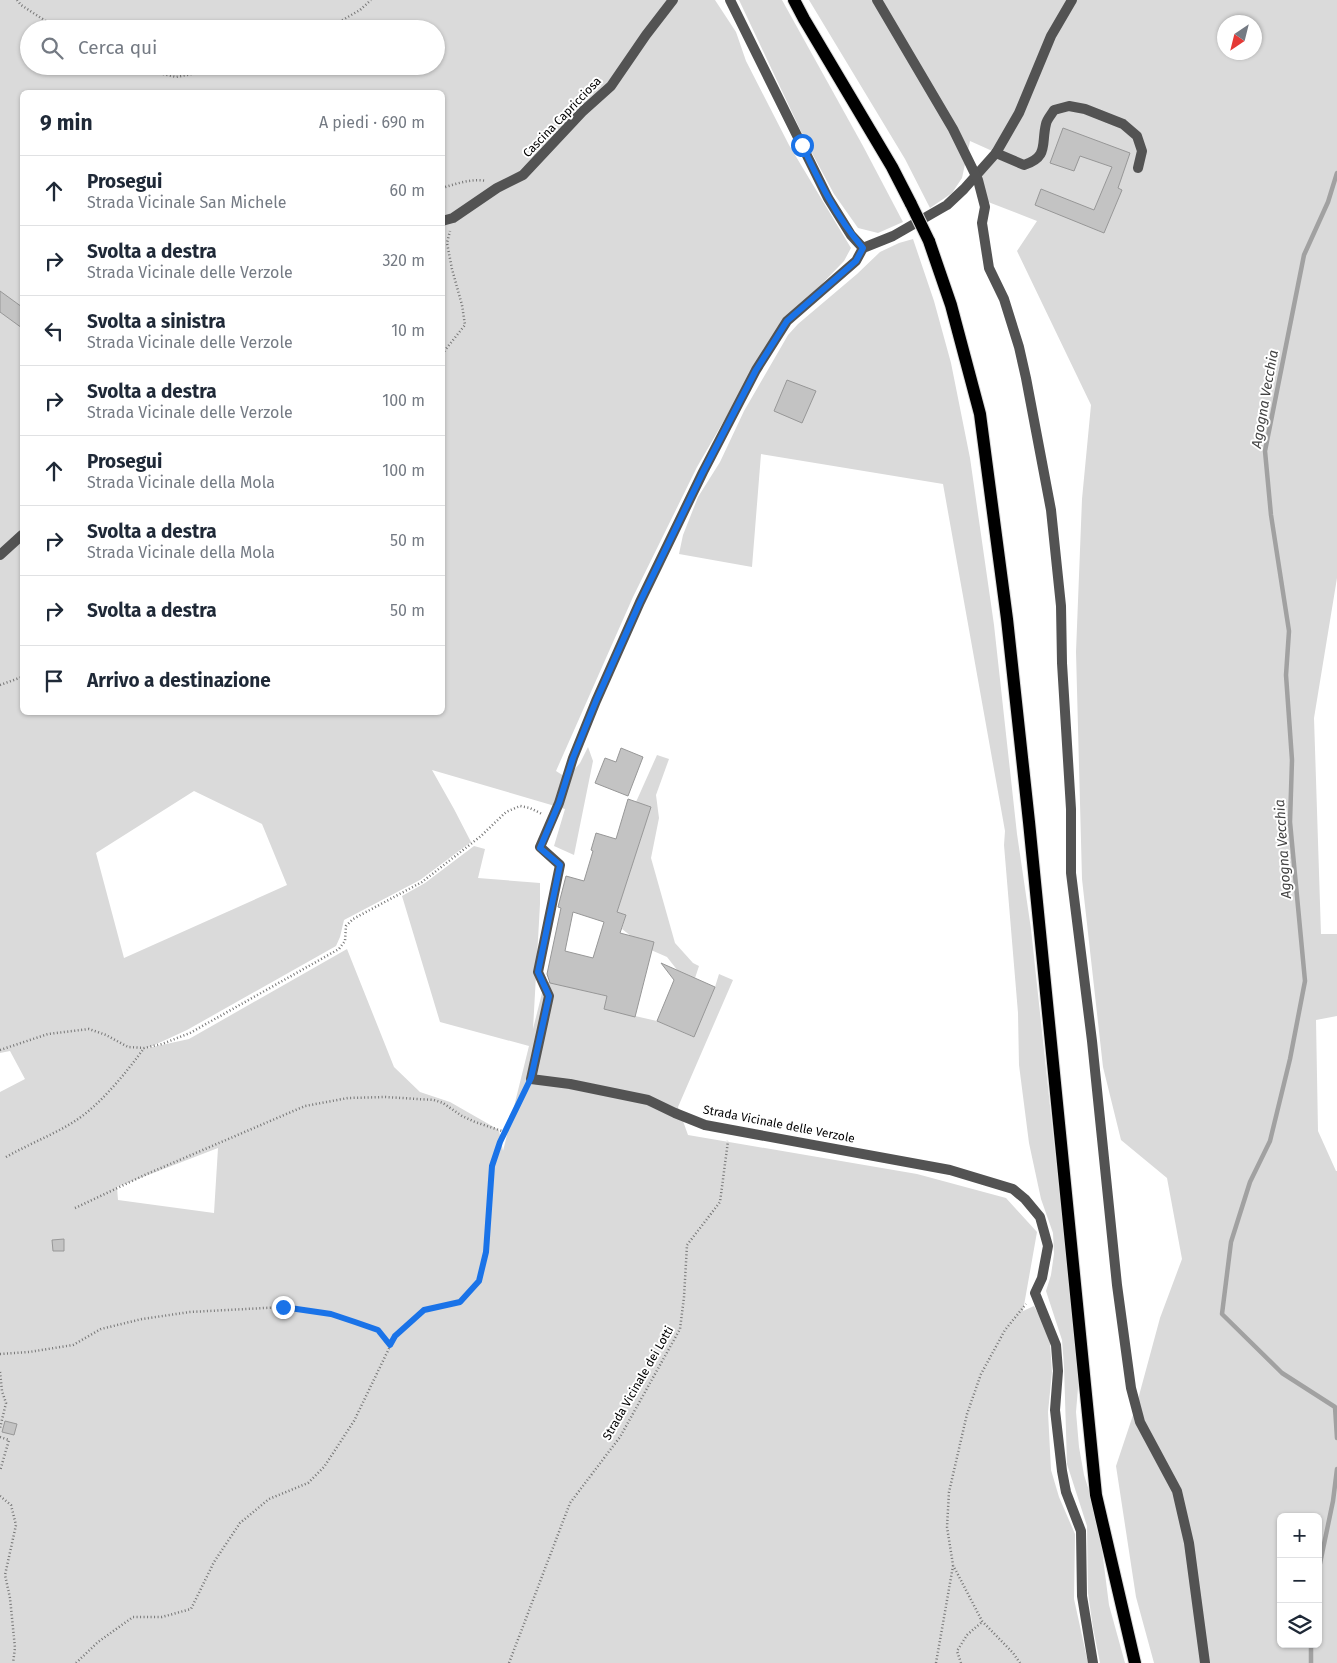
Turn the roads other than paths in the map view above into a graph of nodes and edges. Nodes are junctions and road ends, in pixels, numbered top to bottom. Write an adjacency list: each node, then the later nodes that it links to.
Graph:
1 (673, 0): 9 (street, Cascina Capricciosa)
2 (730, 0): 10 (street)
3 (794, 0): 14 (main road, bridge)
4 (877, 0): 8 (street)
5 (1072, 0): 6 (street)
6 (996, 153): 7 (street); 8 (street)
7 (1138, 168)
8 (975, 176): 10 (street); 15 (street)
9 (445, 219)
10 (863, 248): 13 (street, Strada Vicinale delle Verzole)
11 (20, 537): 12 (street)
12 (0, 555)
13 (1094, 1663)
14 (1135, 1663)
15 (1205, 1663)

